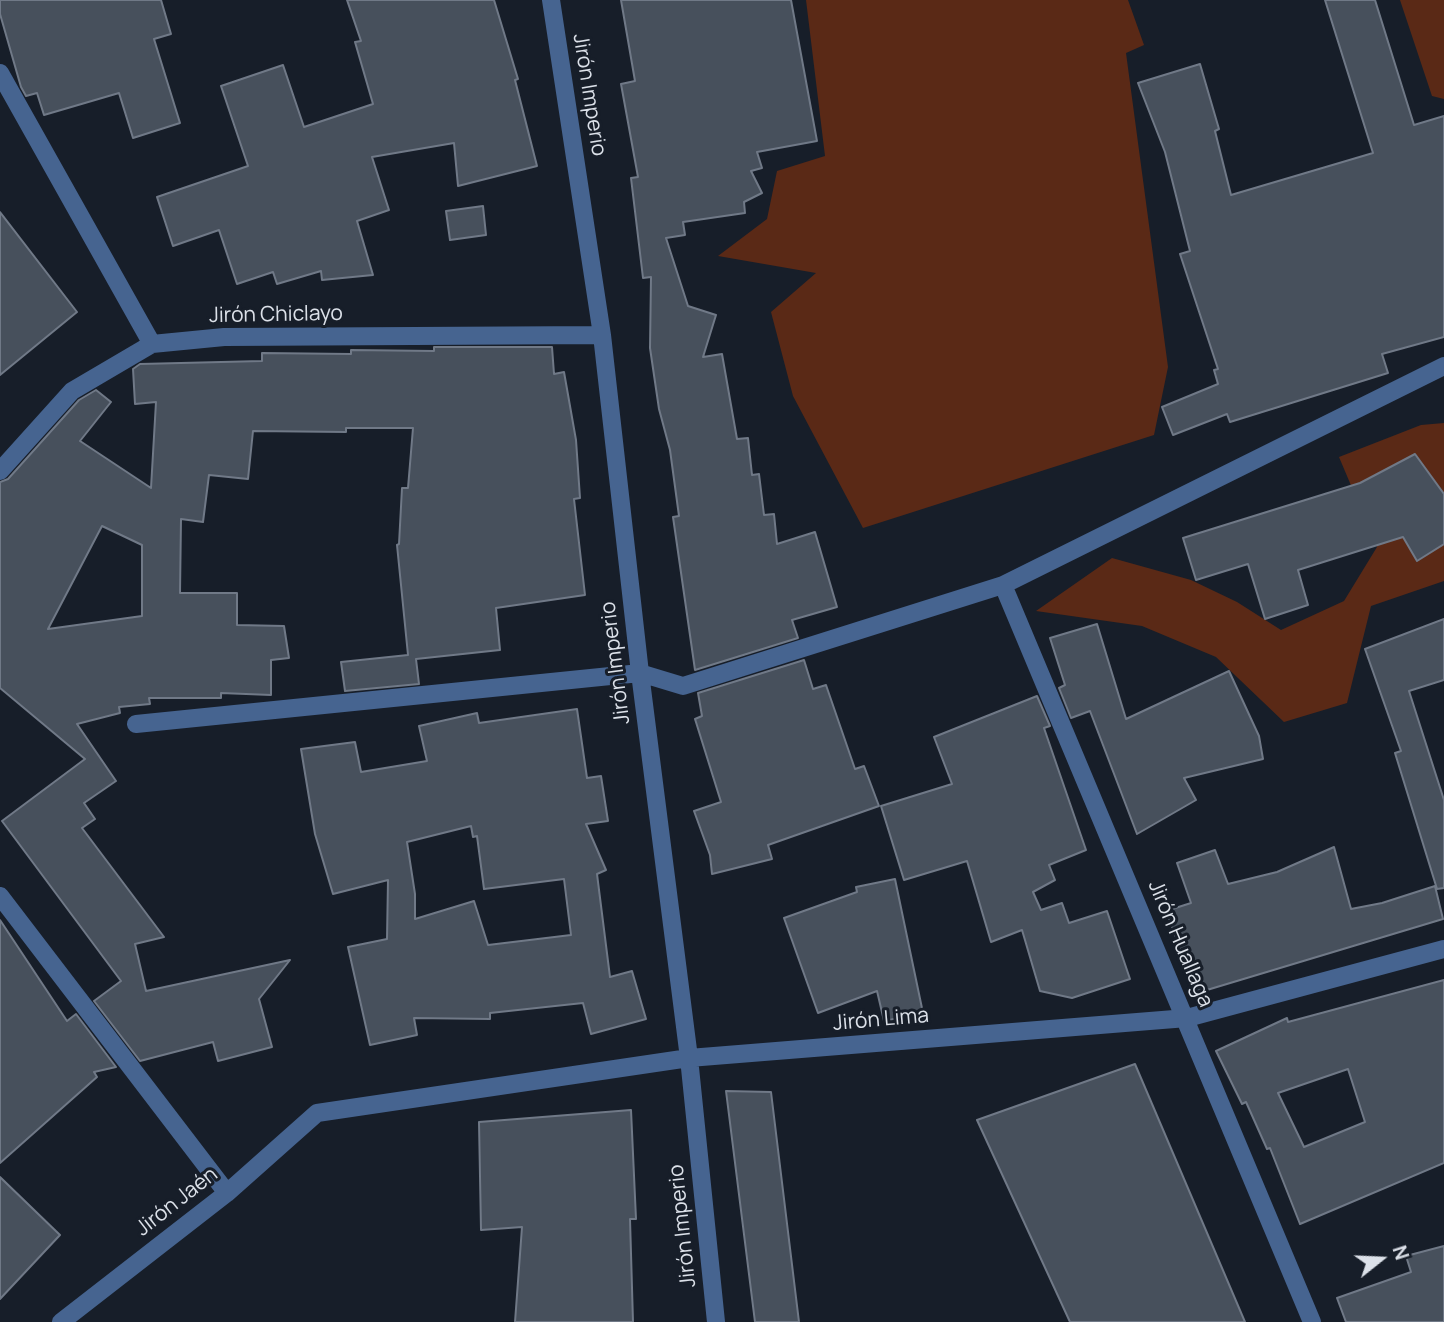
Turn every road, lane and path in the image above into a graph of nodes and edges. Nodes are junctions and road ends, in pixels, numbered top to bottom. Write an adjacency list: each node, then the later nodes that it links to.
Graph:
1 (551, 0): 3 (street, Jirón Imperio)
2 (0, 73): 4 (street)
3 (602, 335): 4 (street, Jirón Chiclayo); 8 (street, Jirón Imperio)
4 (152, 344): 6 (street, Jirón Chiclayo)
5 (1444, 366): 7 (street)
6 (0, 471)
7 (1003, 585): 8 (street); 12 (street, Jirón Huallaga)
8 (640, 673): 9 (street); 13 (street, Jirón Imperio)
9 (136, 724)
10 (0, 896): 15 (street)
11 (1444, 949): 12 (street, Jirón Lima)
12 (1187, 1018): 13 (street, Jirón Lima); 18 (street, Jirón Huallaga)
13 (689, 1058): 14 (street, Jirón Lima); 17 (street, Jirón Imperio)
14 (317, 1113): 15 (street, Jirón Jaén)
15 (227, 1193): 16 (street, Jirón Jaén)
16 (61, 1322)
17 (716, 1322)
18 (1312, 1322)

